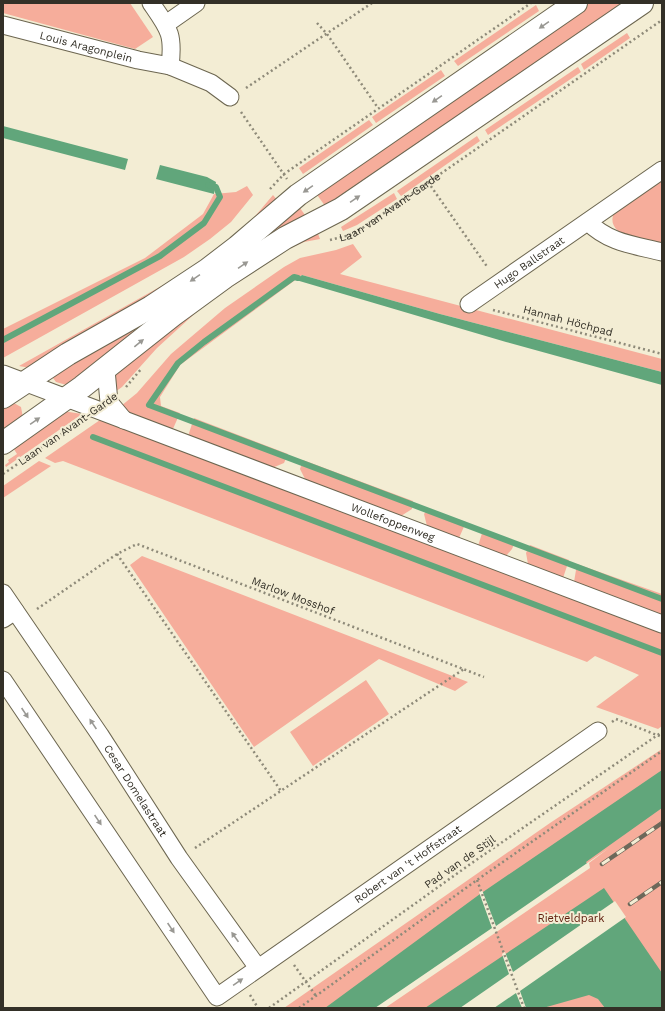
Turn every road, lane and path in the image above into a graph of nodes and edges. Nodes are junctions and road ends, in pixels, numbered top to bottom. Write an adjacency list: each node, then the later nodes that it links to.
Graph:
1 (151, 3): 8 (street)
2 (196, 3): 8 (street)
3 (372, 3): 10 (path)
4 (576, 3): 26 (street, one-way to 26)
5 (642, 3): 24 (street, Laan van Avant-Garde, one-way to 5)
6 (662, 20): 16 (path, Laan van Avant-Garde)
7 (317, 23): 10 (path)
8 (166, 24): 11 (street)
9 (3, 25): 11 (street, Louis Aragonplein)
10 (327, 34): 12 (path); 13 (path)
11 (170, 66): 12 (street, Louis Aragonplein)
12 (230, 97): 15 (path)
13 (378, 108)
14 (662, 170): 17 (street, Hugo Ballstraat)
15 (284, 174)
16 (428, 182): 18 (path, Laan van Avant-Garde); 20 (path)
17 (588, 222): 19 (street); 20 (street, Hugo Ballstraat)
18 (323, 241)
19 (662, 252)
20 (498, 284): 21 (street, Hugo Ballstraat)
21 (469, 304): 22 (path, Hannah Höchpad)
22 (662, 354)
23 (143, 367): 29 (path, Laan van Avant-Garde)
24 (106, 370): 28 (street, Laan van Avant-Garde); 29 (street)
25 (3, 374): 26 (street, Wollefoppenweg)
26 (25, 382): 27 (street); 28 (street, Wollefoppenweg)
27 (3, 397)
28 (67, 399): 29 (street, Wollefoppenweg); 30 (street, Laan van Avant-Garde, one-way to 28)
29 (103, 406): 31 (path, Laan van Avant-Garde); 35 (street, Wollefoppenweg)
30 (3, 443)
31 (3, 474)
32 (117, 554): 34 (path, Marlow Mosshof); 36 (path, Marlow Mosshof); 44 (path)
33 (3, 593): 34 (street, Cesar Domelastraat)
34 (13, 616): 45 (street, Cesar Domelastraat, one-way to 34)
35 (662, 624)
36 (464, 669): 37 (path, Marlow Mosshof); 44 (path)
37 (484, 677)
38 (3, 680): 48 (street, Robert van 't Hoffstraat, one-way to 48)
39 (598, 731): 41 (path); 47 (street, Robert van 't Hoffstraat)
40 (662, 732): 41 (path, Pad van de Stijl)
41 (657, 735): 42 (path); 49 (path, Pad van de Stijl)
42 (662, 737)
43 (662, 751): 46 (path)
44 (281, 791): 45 (path)
45 (179, 858): 48 (street, Cesar Domelastraat, one-way to 45)
46 (477, 880): 50 (path); 53 (path)
47 (284, 950): 48 (street, Robert van 't Hoffstraat); 49 (path)
48 (258, 968)
49 (306, 982): 50 (path); 51 (path, Pad van de Stijl)
50 (316, 996): 52 (path)
51 (269, 1008)
52 (299, 1008)
53 (524, 1008)

